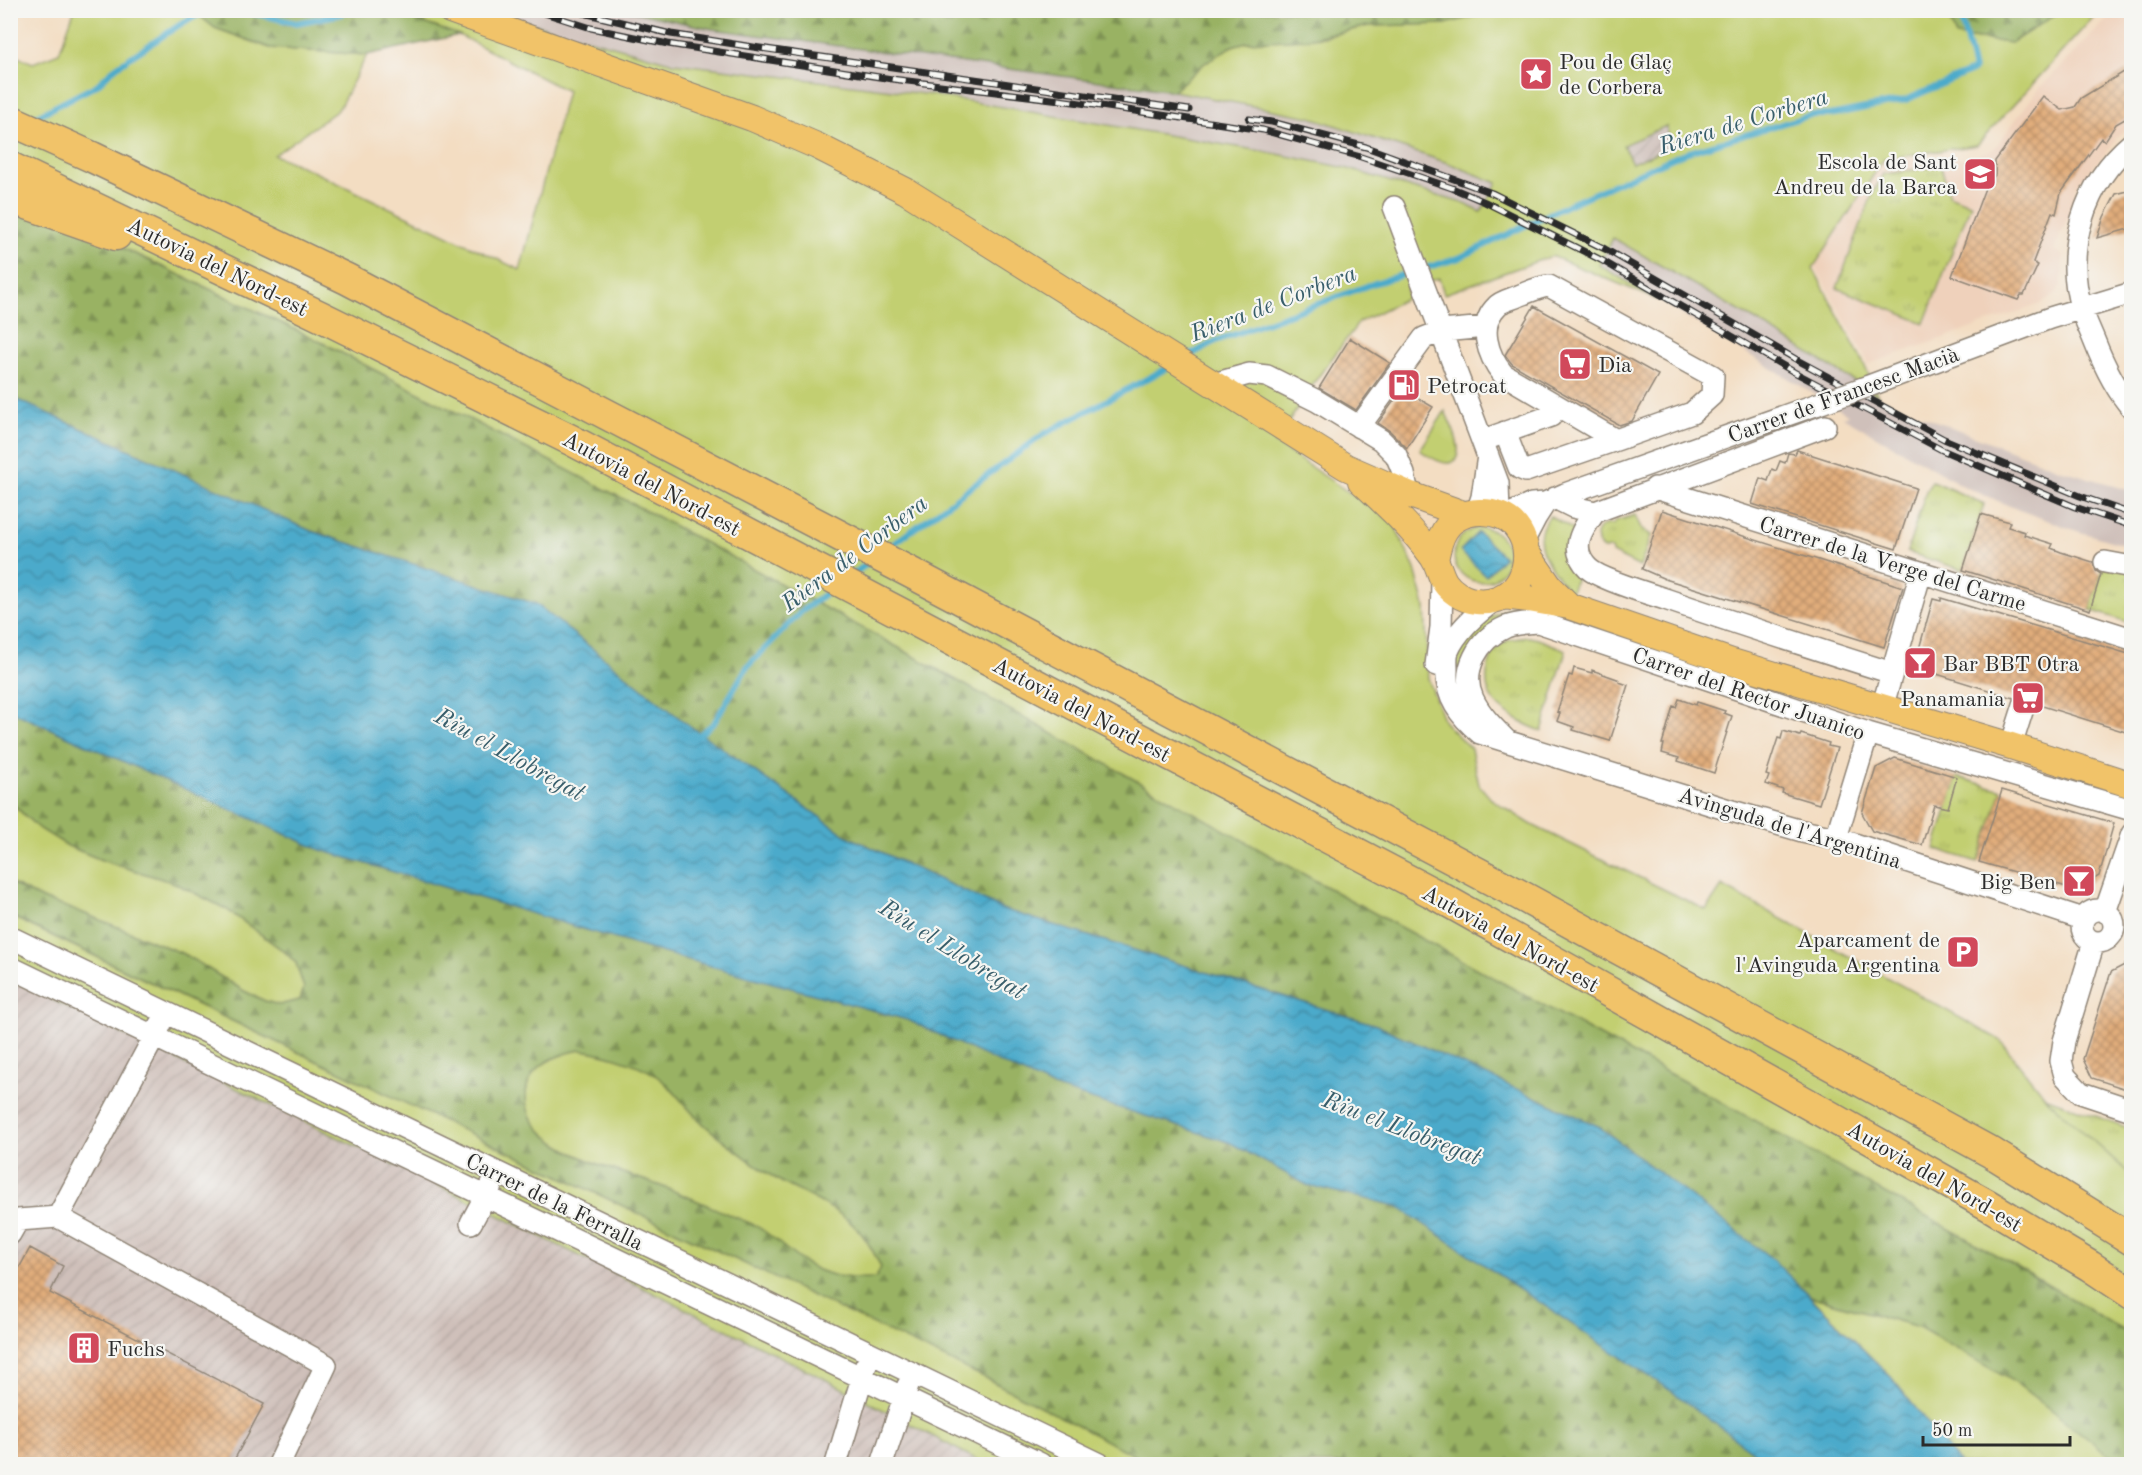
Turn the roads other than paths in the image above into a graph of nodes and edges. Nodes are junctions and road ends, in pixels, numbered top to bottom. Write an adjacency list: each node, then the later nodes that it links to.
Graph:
1 (450, 10): 14 (main road)
2 (10, 100): 5 (highway)
3 (10, 120): 5 (highway, Autovia del Nord-est)
4 (2132, 143): 11 (street)
5 (92, 156): 59 (highway, Autovia del Nord-est)
6 (10, 167): 9 (highway, Autovia del Nord-est)
7 (10, 198): 9 (highway)
8 (1394, 207): 13 (street)
9 (247, 281): 60 (highway, Autovia del Nord-est)
10 (2132, 293): 11 (street, Carrer de Francesc Macià)
11 (2081, 308): 16 (street); 25 (street, Carrer de Francesc Macià, bridge)
12 (1486, 327): 13 (street); 15 (street); 20 (street)
13 (1442, 331): 18 (street); 21 (street)
14 (1206, 380): 18 (street); 22 (main road)
15 (1556, 405): 19 (street); 20 (street)
16 (2132, 408)
17 (1824, 426): 23 (street, Carrer de Francesc Macià)
18 (1359, 427): 24 (street)
19 (1505, 432): 20 (street); 21 (street)
20 (1616, 440)
21 (1485, 447): 27 (street)
22 (1346, 466): 24 (main road); 31 (main road)
23 (1655, 488): 26 (street, Carrer de Francesc Macià); 32 (street, Carrer de la Verge del Carme)
24 (1408, 494): 27 (main road)
25 (1550, 501): 26 (street); 27 (street, Carrer de Francesc Macià); 28 (street)
26 (1595, 512): 36 (street)
27 (1486, 515): 28 (main road); 31 (main road)
28 (1525, 547): 33 (main road); 34 (main road, Carrer del Rector Juanico)
29 (2105, 562): 30 (street)
30 (2132, 567)
31 (1439, 570): 33 (main road); 40 (street, Avinguda de l'Argentina)
32 (1922, 572): 35 (street, Carrer de la Verge del Carme); 36 (street)
33 (1499, 598): 34 (main road, Carrer del Rector Juanico); 40 (street, Avinguda de l'Argentina)
34 (1569, 606): 38 (main road, Carrer del Rector Juanico)
35 (2132, 639)
36 (1892, 672): 38 (street)
37 (2024, 705): 41 (street)
38 (1882, 708): 41 (main road, Carrer del Rector Juanico)
39 (1868, 733): 40 (street, Carrer del Rector Juanico); 43 (street, Carrer del Rector Juanico); 45 (street)
40 (1500, 737): 45 (street, Avinguda de l'Argentina)
41 (2011, 746): 42 (main road, Carrer del Rector Juanico)
42 (2132, 785)
43 (2132, 810)
44 (2132, 834): 47 (street)
45 (1836, 838): 46 (street, Avinguda de l'Argentina)
46 (2083, 919): 47 (street); 49 (street)
47 (2117, 922): 49 (street)
48 (10, 938): 51 (street, Carrer de la Ferralla)
49 (2094, 942): 53 (street)
50 (10, 967): 52 (street, Carrer de la Ferralla)
51 (167, 1013): 52 (street); 54 (street, Carrer de la Ferralla)
52 (155, 1037): 55 (street, Carrer de la Ferralla); 56 (street)
53 (2132, 1110)
54 (497, 1173): 55 (street); 61 (street, Carrer de la Ferralla)
55 (485, 1196): 57 (street); 63 (street, Carrer de la Ferralla)
56 (58, 1217): 58 (street); 65 (street)
57 (471, 1223)
58 (10, 1234)
59 (2132, 1240)
60 (2132, 1294)
61 (870, 1353): 62 (street, Carrer de la Ferralla); 63 (street)
62 (913, 1374): 64 (street); 69 (street, Carrer de la Ferralla)
63 (861, 1377): 64 (street, Carrer de la Ferralla); 66 (street)
64 (903, 1398): 67 (street); 68 (street, Carrer de la Ferralla)
65 (279, 1464)
66 (836, 1464)
67 (882, 1464)
68 (1041, 1464)
69 (1100, 1464)

